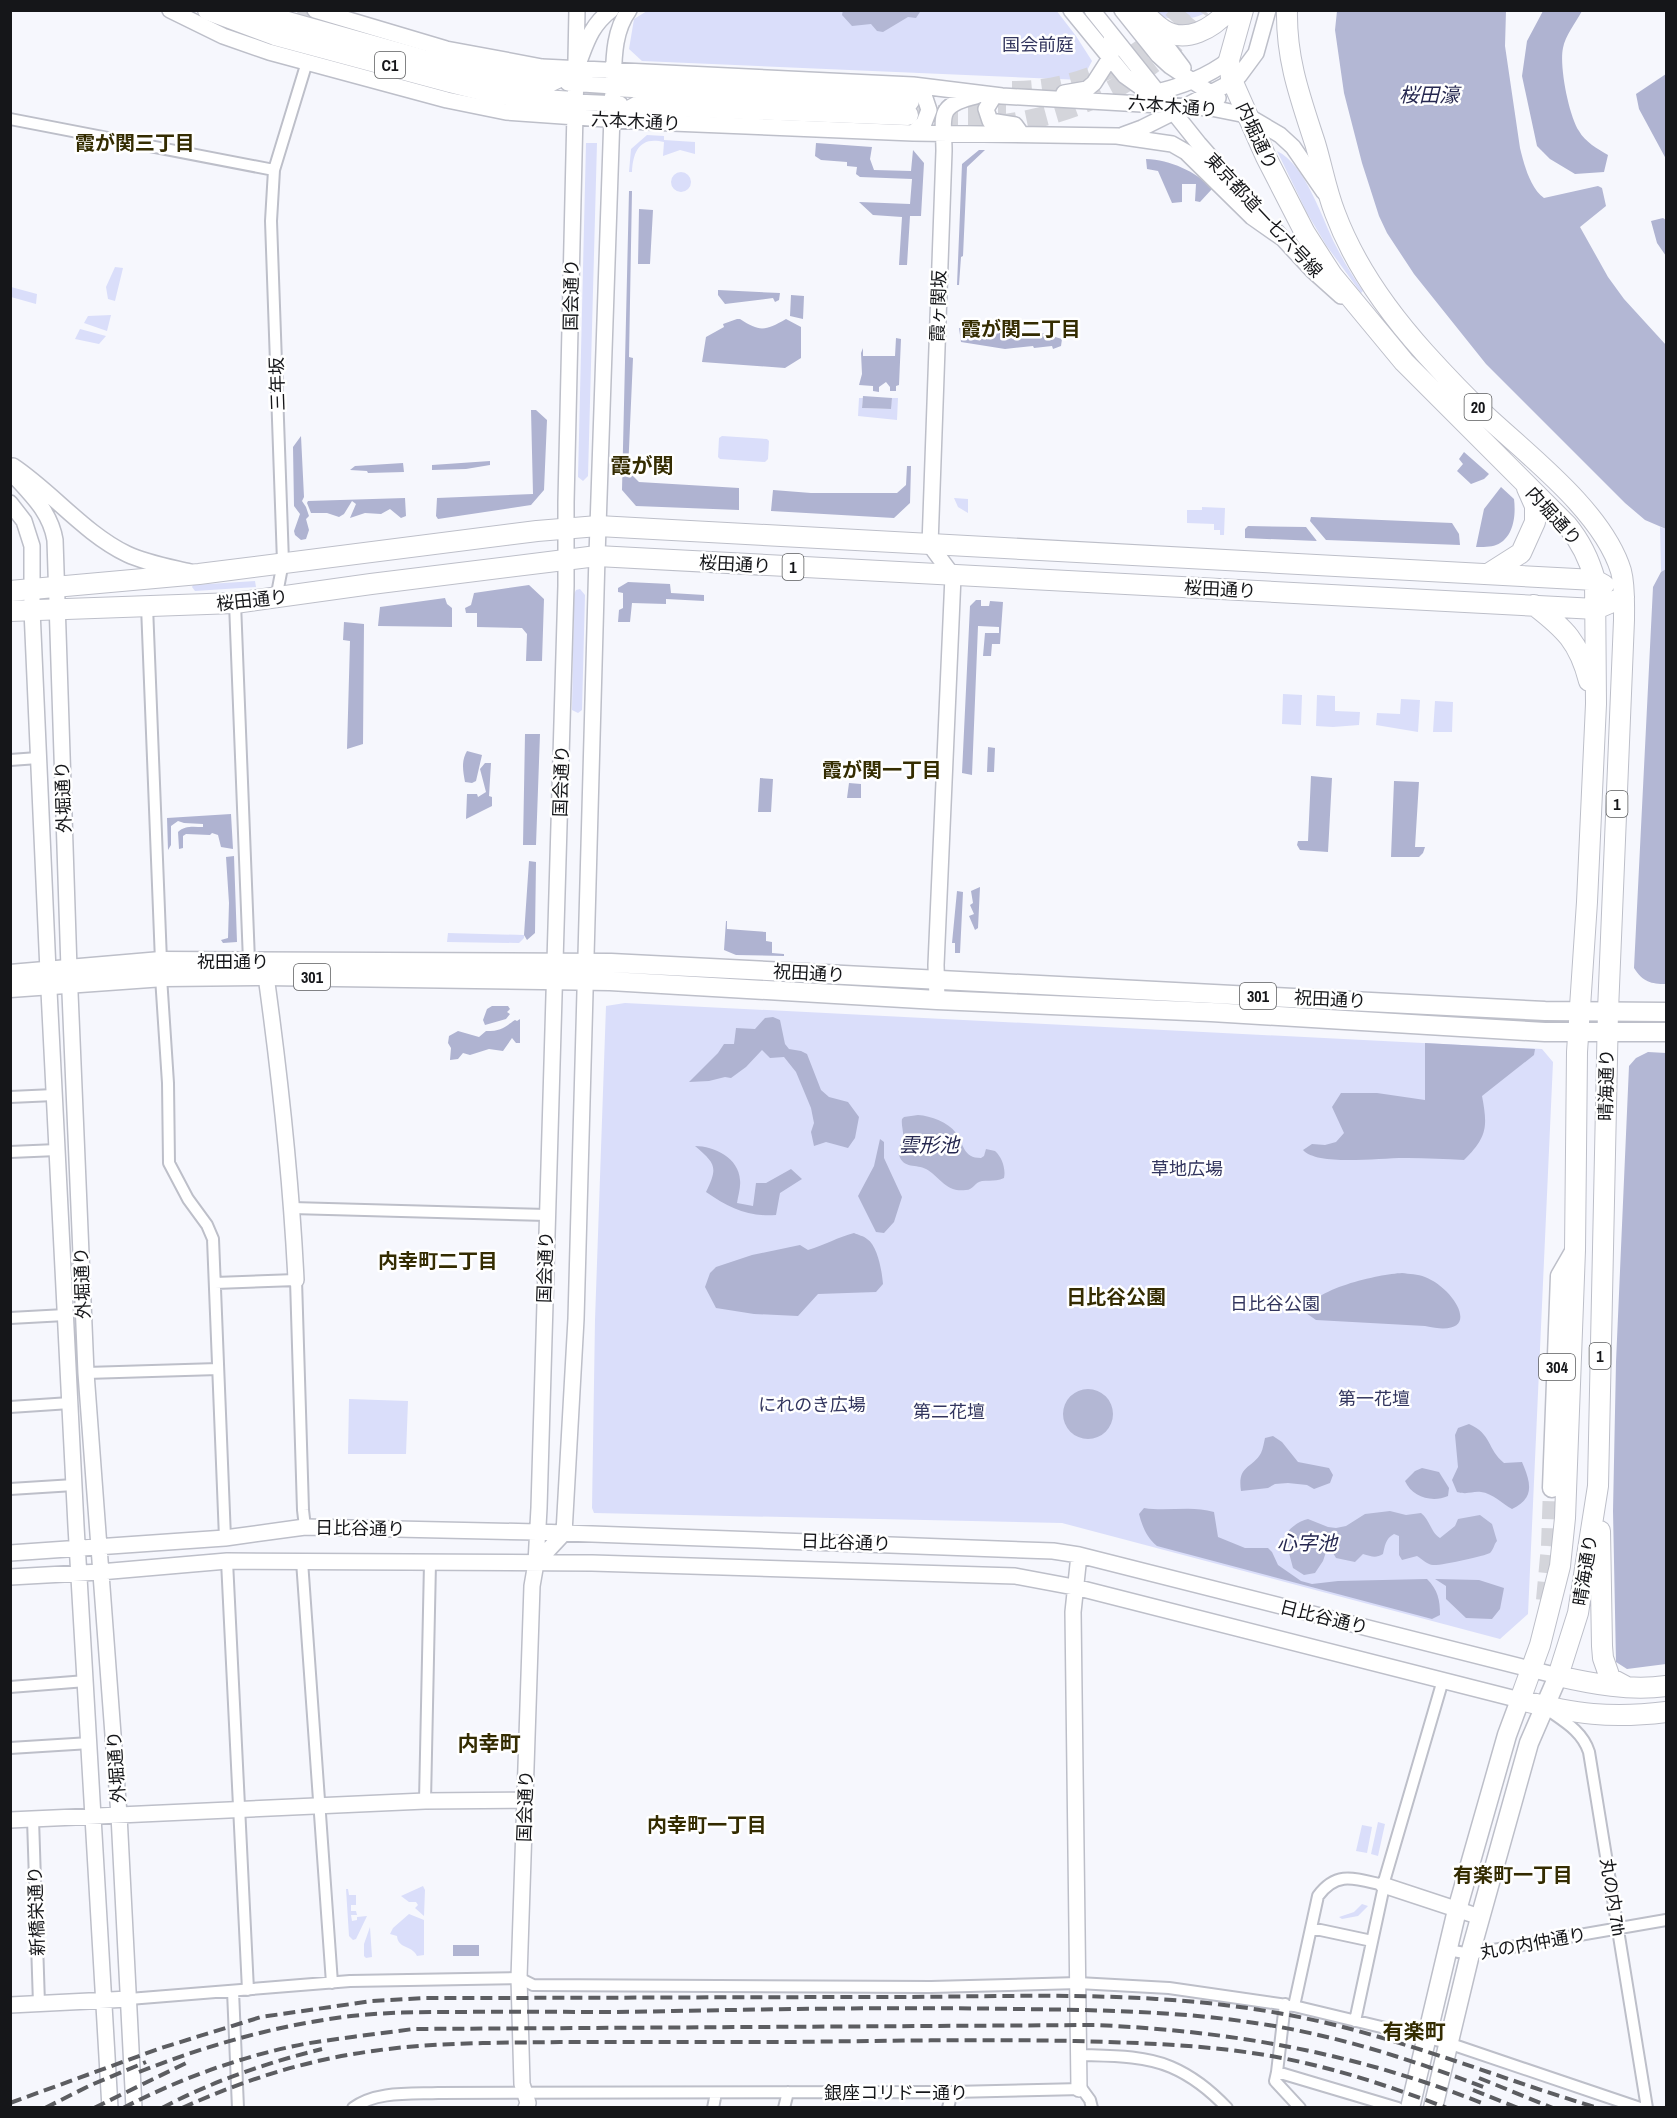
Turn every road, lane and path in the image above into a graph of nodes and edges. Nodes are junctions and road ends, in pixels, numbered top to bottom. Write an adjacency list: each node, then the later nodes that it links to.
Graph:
1 (170, 10): 20 (main road, 六本木通り)
2 (208, 10): 23 (highway, C1)
3 (245, 10): 23 (highway, C1)
4 (577, 10): 23 (main road)
5 (611, 10): 23 (main road, 国会通り)
6 (629, 10): 25 (main road, 国会通り)
7 (1071, 10): 18 (main road, 東京都道一七六号線)
8 (1092, 10): 16 (main road, 東京都道一七六号線)
9 (1122, 10): 17 (main road)
10 (1140, 10): 11 (highway); 21 (main road)
11 (1228, 10)
12 (1243, 10): 19 (highway, 内堀通り / 20)
13 (1268, 10): 22 (main road)
14 (1287, 10): 35 (highway, 内堀通り / 20)
15 (321, 11): 23 (main road)
16 (1111, 34): 18 (main road); 27 (main road, 東京都道一七六号線)
17 (1158, 55): 21 (main road); 27 (main road)
18 (1110, 58): 26 (main road); 27 (main road, 東京都道一七六号線)
19 (1230, 60): 21 (main road, 六本木通り); 22 (highway, 内堀通り / 20)
20 (307, 62): 23 (main road, 六本木通り); 34 (street, 三年坂)
21 (1193, 80): 24 (main road); 27 (main road, 六本木通り)
22 (1232, 81): 24 (main road); 29 (highway, 内堀通り / 20)
23 (576, 93): 25 (main road, 六本木通り); 25 (main road); 43 (main road, 国会通り)
24 (1210, 93): 27 (main road); 29 (main road)
25 (613, 95): 28 (highway); 28 (main road, 六本木通り); 28 (highway); 42 (main road, 国会通り)
26 (993, 95): 27 (main road, 六本木通り); 28 (main road, 六本木通り); 31 (main road, 霞ヶ関坂); 32 (main road)
27 (1167, 100): 29 (main road, 六本木通り); 33 (main road); 36 (main road, 東京都道一七六号線)
28 (913, 105): 31 (main road, 六本木通り); 31 (main road)
29 (1246, 115): 35 (main road, 六本木通り); 37 (highway, 内堀通り / 20)
30 (10, 119): 34 (street)
31 (944, 133): 32 (main road, 六本木通り); 46 (main road, 霞ヶ関坂)
32 (1022, 134): 33 (main road, 六本木通り)
33 (1117, 136): 36 (main road)
34 (274, 170): 52 (street, 三年坂)
35 (1334, 210): 67 (highway, 内堀通り / 20)
36 (1282, 238): 37 (main road, 東京都道一七六号線)
37 (1368, 320): 40 (highway, 内堀通り / 20)
38 (10, 464): 56 (main road)
39 (10, 471): 61 (main road, 外堀通り)
40 (1525, 483): 57 (highway, 20); 60 (highway, 内堀通り / 20)
41 (10, 503): 63 (main road, 外堀通り)
42 (598, 526): 43 (highway, 桜田通り / 1); 44 (highway, 桜田通り / 1); 48 (main road, 国会通り)
43 (566, 528): 50 (main road, 国会通り); 52 (highway, 桜田通り / 1)
44 (755, 535): 45 (highway, 桜田通り / 1); 53 (highway)
45 (849, 540): 46 (highway, 桜田通り / 1); 55 (highway)
46 (930, 545): 47 (highway, 桜田通り / 1); 58 (main road)
47 (1038, 550): 49 (highway, 桜田通り / 1); 59 (highway)
48 (597, 556): 50 (highway, 桜田通り / 1); 53 (highway, 桜田通り / 1); 82 (main road, 国会通り)
49 (1176, 558): 51 (highway, 桜田通り / 1); 62 (highway)
50 (567, 559): 68 (highway, 桜田通り / 1); 81 (main road, 国会通り)
51 (1231, 561): 54 (highway, 桜田通り / 1); 64 (highway)
52 (283, 562): 56 (highway, 桜田通り / 1); 68 (street, 三年坂)
53 (754, 565): 55 (highway, 桜田通り / 1)
54 (1377, 568): 57 (highway, 桜田通り / 1); 66 (highway)
55 (849, 570): 58 (highway, 桜田通り / 1)
56 (199, 574): 61 (highway, 桜田通り / 1)
57 (1488, 574): 60 (highway, 1)
58 (953, 576): 59 (highway, 桜田通り / 1); 86 (main road)
59 (1037, 580): 62 (highway, 桜田通り / 1)
60 (1595, 580): 67 (highway, 1); 73 (highway, 内堀通り / 20)
61 (55, 587): 63 (highway, 桜田通り / 1); 72 (main road, 外堀通り)
62 (1175, 587): 64 (highway, 桜田通り / 1)
63 (32, 588): 65 (highway, 桜田通り / 1); 74 (main road, 外堀通り)
64 (1230, 590): 66 (highway, 桜田通り / 1)
65 (10, 591)
66 (1376, 597): 70 (highway, 桜田通り / 1)
67 (1624, 597): 73 (highway, 1); 89 (highway, 内堀通り / 1)
68 (276, 599): 69 (highway, 桜田通り / 1)
69 (235, 603): 71 (highway, 桜田通り / 1); 80 (street)
70 (1534, 605): 73 (highway, 1); 76 (highway, 1)
71 (147, 606): 72 (highway, 桜田通り / 1); 79 (street)
72 (56, 609): 74 (highway, 桜田通り / 1); 84 (main road, 外堀通り)
73 (1596, 609): 76 (highway, 内堀通り / 20)
74 (32, 610): 75 (highway, 桜田通り / 1); 77 (main road, 外堀通り)
75 (10, 611)
76 (1596, 704): 90 (highway, 内堀通り / 1)
77 (38, 758): 78 (street); 85 (main road, 外堀通り)
78 (10, 760)
79 (161, 969): 80 (main road, 祝田通り / 301); 84 (main road, 祝田通り / 301); 103 (street)
80 (258, 969): 81 (main road, 祝田通り / 301); 99 (main road)
81 (556, 971): 82 (main road, 祝田通り / 301); 100 (main road, 国会通り)
82 (586, 971): 86 (main road, 祝田通り / 301); 88 (main road, 祝田通り / 301); 116 (main road, 国会通り)
83 (10, 974): 85 (main road, 祝田通り / 301)
84 (69, 976): 85 (main road, 祝田通り / 301); 107 (main road, 外堀通り)
85 (48, 978): 87 (main road, 祝田通り / 301); 95 (main road, 外堀通り)
86 (936, 980): 88 (main road); 90 (main road, 祝田通り / 301)
87 (10, 988)
88 (937, 1000): 92 (main road, 祝田通り / 301)
89 (1608, 1011): 90 (main road, 祝田通り / 301); 91 (main road, 301); 93 (highway, 晴海通り / 1)
90 (1579, 1012): 92 (highway, 内堀通り / 1)
91 (1666, 1012)
92 (1578, 1032): 93 (main road, 301); 101 (highway, 晴海通り / 1)
93 (1607, 1032): 94 (main road, 301); 111 (highway, 晴海通り / 1)
94 (1666, 1032)
95 (54, 1095): 96 (street); 97 (main road, 外堀通り)
96 (10, 1097)
97 (57, 1150): 98 (street); 104 (main road, 外堀通り)
98 (10, 1152)
99 (292, 1208): 100 (street); 102 (main road)
100 (547, 1215): 115 (main road, 国会通り)
101 (1575, 1250): 112 (main road, 304); 130 (highway, 晴海通り / 1)
102 (296, 1280): 103 (street); 114 (street)
103 (215, 1283): 106 (street)
104 (65, 1315): 105 (street); 108 (main road, 外堀通り)
105 (10, 1318)
106 (218, 1369): 107 (street); 117 (street)
107 (86, 1373): 118 (main road, 外堀通り)
108 (70, 1403): 109 (street); 110 (main road, 外堀通り)
109 (10, 1407)
110 (74, 1485): 113 (street); 119 (main road, 外堀通り)
111 (1598, 1486): 131 (highway, 晴海通り / 1); 136 (highway, 1)
112 (1552, 1488)
113 (10, 1489)
114 (305, 1527): 115 (main road, 日比谷通り); 117 (main road, 日比谷通り)
115 (537, 1532): 116 (main road, 日比谷通り); 125 (main road, 国会通り)
116 (564, 1533): 121 (main road, 日比谷通り); 125 (main road)
117 (225, 1538): 118 (main road, 日比谷通り)
118 (98, 1546): 119 (main road, 日比谷通り); 126 (main road, 外堀通り)
119 (77, 1548): 120 (main road, 日比谷通り); 127 (main road, 外堀通り)
120 (10, 1553)
121 (1079, 1555): 129 (main road); 130 (main road, 日比谷通り)
122 (227, 1561): 123 (main road, 日比谷通り); 126 (main road, 日比谷通り); 145 (street)
123 (302, 1561): 124 (main road, 日比谷通り); 144 (street)
124 (430, 1563): 125 (main road, 日比谷通り); 143 (street)
125 (536, 1563): 129 (main road, 日比谷通り); 142 (main road, 国会通り)
126 (100, 1572): 127 (main road, 日比谷通り); 146 (main road, 外堀通り)
127 (79, 1573): 128 (main road, 日比谷通り); 133 (main road, 外堀通り)
128 (10, 1577)
129 (1076, 1587): 132 (main road, 日比谷通り); 161 (main road)
130 (1532, 1670): 131 (main road, 日比谷通り); 137 (highway, 晴海通り / 1)
131 (1558, 1676): 136 (highway, 日比谷通り); 138 (main road, 晴海通り)
132 (1443, 1680): 137 (main road, 日比谷通り); 150 (street)
133 (86, 1682): 135 (street); 140 (main road, 外堀通り)
134 (1666, 1686): 136 (highway, 日比谷通り)
135 (10, 1687)
136 (1632, 1688)
137 (1520, 1700): 138 (highway, 日比谷通り); 151 (main road, 晴海通り)
138 (1544, 1706): 139 (highway, 日比谷通り); 152 (main road, 晴海通り); 155 (street, 丸の内 7th)
139 (1666, 1712)
140 (90, 1743): 141 (street); 147 (main road, 外堀通り)
141 (10, 1748)
142 (525, 1800): 143 (main road); 159 (main road, 国会通り)
143 (425, 1801): 144 (main road)
144 (319, 1805): 145 (main road); 160 (street)
145 (239, 1809): 146 (main road); 162 (street)
146 (119, 1815): 147 (main road); 164 (main road, 外堀通り)
147 (94, 1816): 148 (main road); 165 (main road, 外堀通り)
148 (33, 1819): 149 (main road); 166 (street, 新橋栄通り)
149 (10, 1820)
150 (1384, 1886): 151 (main road); 154 (street); 156 (street)
151 (1457, 1910): 152 (main road); 157 (main road, 晴海通り)
152 (1480, 1917): 158 (main road, 晴海通り)
153 (1666, 1920): 155 (street, 丸の内仲通り)
154 (1311, 1928): 156 (street); 168 (street)
155 (1618, 1929): 158 (street, 丸の内仲通り); 193 (street, 丸の内 7th)
156 (1372, 1941): 169 (street)
157 (1448, 1950): 158 (street, 丸の内仲通り); 170 (main road, 晴海通り)
158 (1470, 1954): 171 (main road, 晴海通り)
159 (519, 1978): 160 (street); 161 (street); 178 (main road, 国会通り)
160 (332, 1983): 162 (street)
161 (1078, 1983): 168 (street); 172 (main road)
162 (248, 1990): 163 (street)
163 (232, 1991): 164 (street); 181 (street)
164 (129, 1999): 165 (main road); 180 (main road, 外堀通り)
165 (105, 2001): 166 (main road); 179 (main road, 外堀通り)
166 (39, 2004): 167 (main road)
167 (10, 2005)
168 (1289, 2005): 169 (street); 173 (street)
169 (1355, 2021): 170 (street)
170 (1426, 2038): 171 (street); 190 (main road, 晴海通り)
171 (1448, 2043): 191 (main road, 晴海通り); 192 (street)
172 (1078, 2055): 174 (main road); 187 (street)
173 (1276, 2073): 188 (street); 189 (street)
174 (1080, 2089): 176 (street, 銀座コリドー通り); 186 (street)
175 (788, 2092): 176 (street, 銀座コリドー通り); 177 (street, 銀座コリドー通り); 184 (street)
176 (952, 2092): 185 (street)
177 (716, 2093): 178 (street, 銀座コリドー通り); 183 (street)
178 (525, 2100): 182 (street, 銀座コリドー通り)
179 (110, 2108)
180 (134, 2108)
181 (238, 2108)
182 (353, 2108)
183 (713, 2108)
184 (784, 2108)
185 (948, 2108)
186 (1092, 2108)
187 (1227, 2108)
188 (1300, 2108)
189 (1398, 2108)
190 (1410, 2108)
191 (1433, 2108)
192 (1640, 2108)
193 (1647, 2108)

